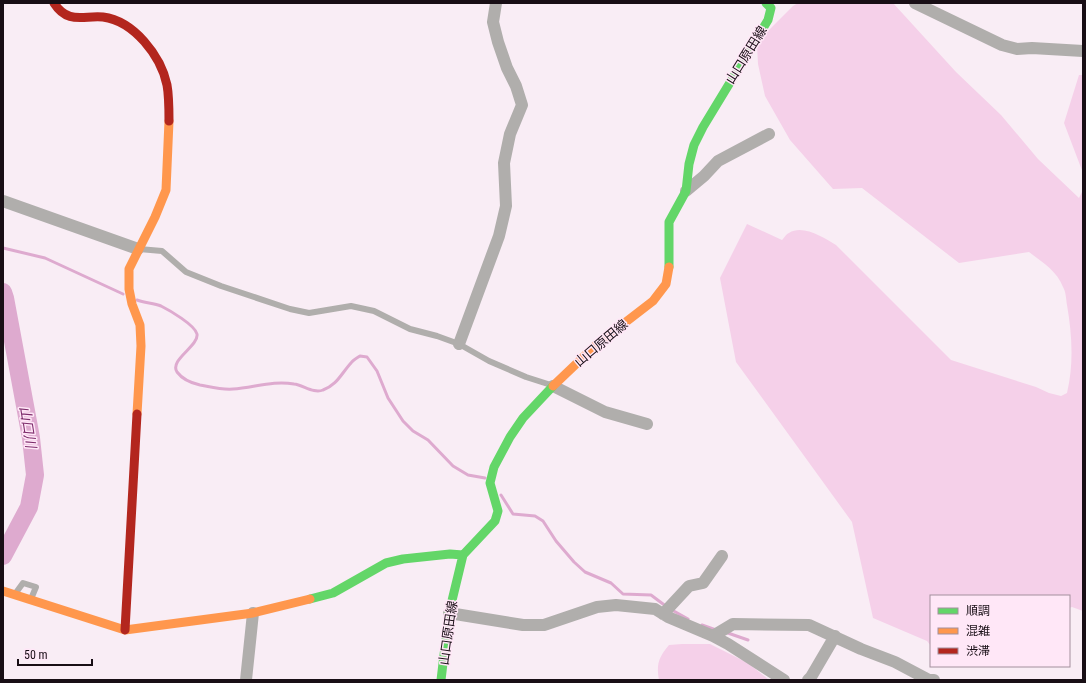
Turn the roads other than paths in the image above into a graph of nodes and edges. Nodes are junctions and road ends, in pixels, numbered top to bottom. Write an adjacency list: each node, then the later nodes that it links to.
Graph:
1 (54, 3): 9 (street)
2 (496, 3): 10 (street)
3 (915, 3): 5 (street)
4 (771, 5): 7 (street, 山口原田線)
5 (1083, 51)
6 (769, 134): 7 (street)
7 (686, 191): 11 (street, 山口原田線)
8 (3, 201): 9 (street)
9 (138, 249): 10 (lane); 21 (street)
10 (458, 344): 11 (lane)
11 (553, 386): 12 (street); 13 (street, 山口原田線)
12 (647, 424)
13 (463, 555): 18 (street); 19 (street, 山口原田線)
14 (722, 556): 20 (street)
15 (3, 591): 16 (street)
16 (14, 595): 17 (street); 17 (lane)
17 (31, 600): 21 (street)
18 (253, 613): 21 (street); 24 (street)
19 (449, 613): 20 (street); 25 (street, 山口原田線)
20 (663, 614): 22 (street)
21 (125, 630)
22 (713, 636): 23 (street); 26 (street)
23 (834, 636): 27 (street); 28 (street)
24 (246, 680)
25 (441, 680)
26 (784, 680)
27 (808, 680)
28 (934, 680)

